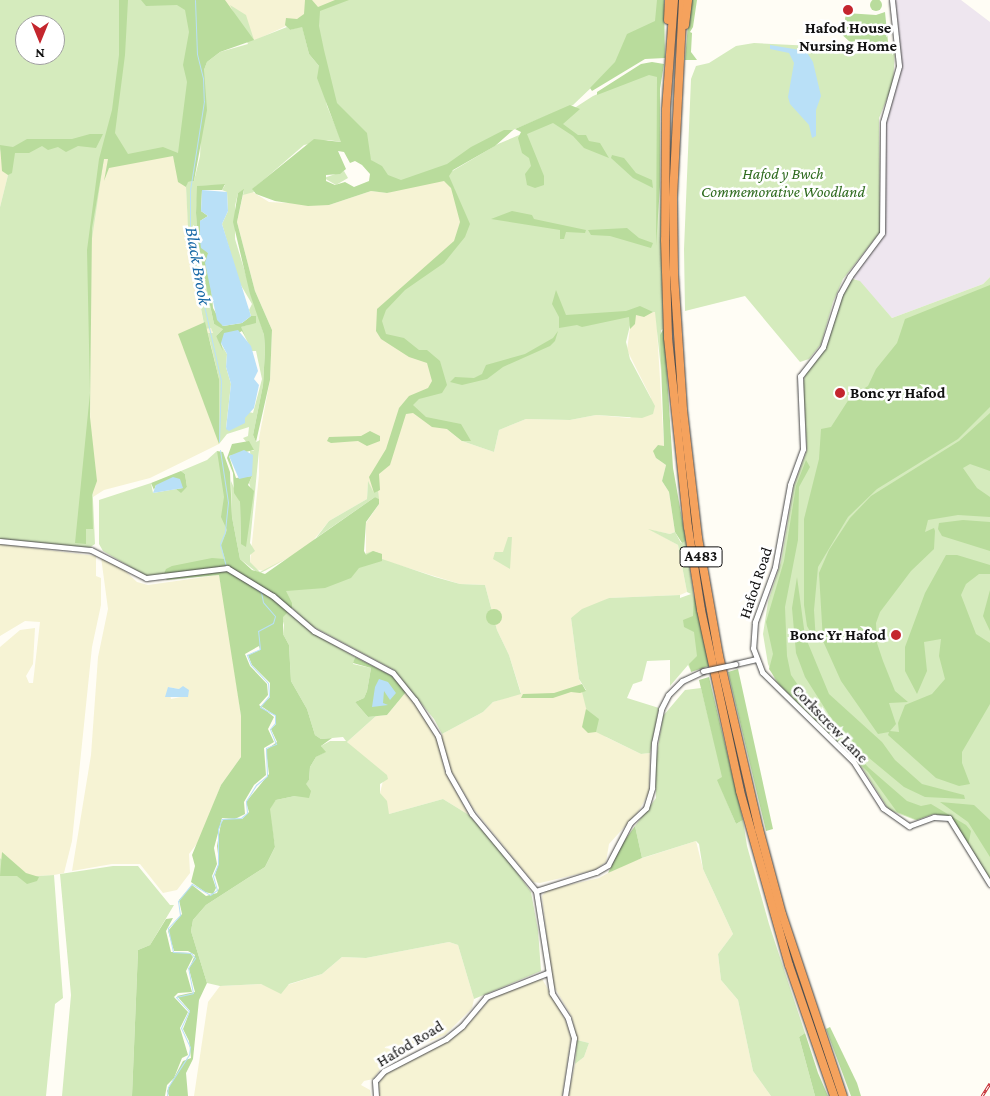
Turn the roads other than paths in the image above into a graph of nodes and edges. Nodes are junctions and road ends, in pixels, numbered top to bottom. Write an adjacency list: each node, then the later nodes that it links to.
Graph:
1 (668, 0): 6 (highway)
2 (674, 0): 6 (highway, A483)
3 (683, 0): 7 (highway, A483)
4 (688, 0): 7 (highway)
5 (892, 0): 9 (street, Hafod Road)
6 (670, 34): 15 (highway, A483)
7 (679, 51): 16 (highway, A483)
8 (0, 541): 11 (street)
9 (756, 659): 10 (street, Corkscrew Lane); 11 (street, bridge)
10 (990, 884)
11 (536, 890): 12 (street)
12 (547, 973): 13 (street, Hafod Road); 14 (street)
13 (376, 1096)
14 (565, 1096)
15 (834, 1096)
16 (844, 1096)

